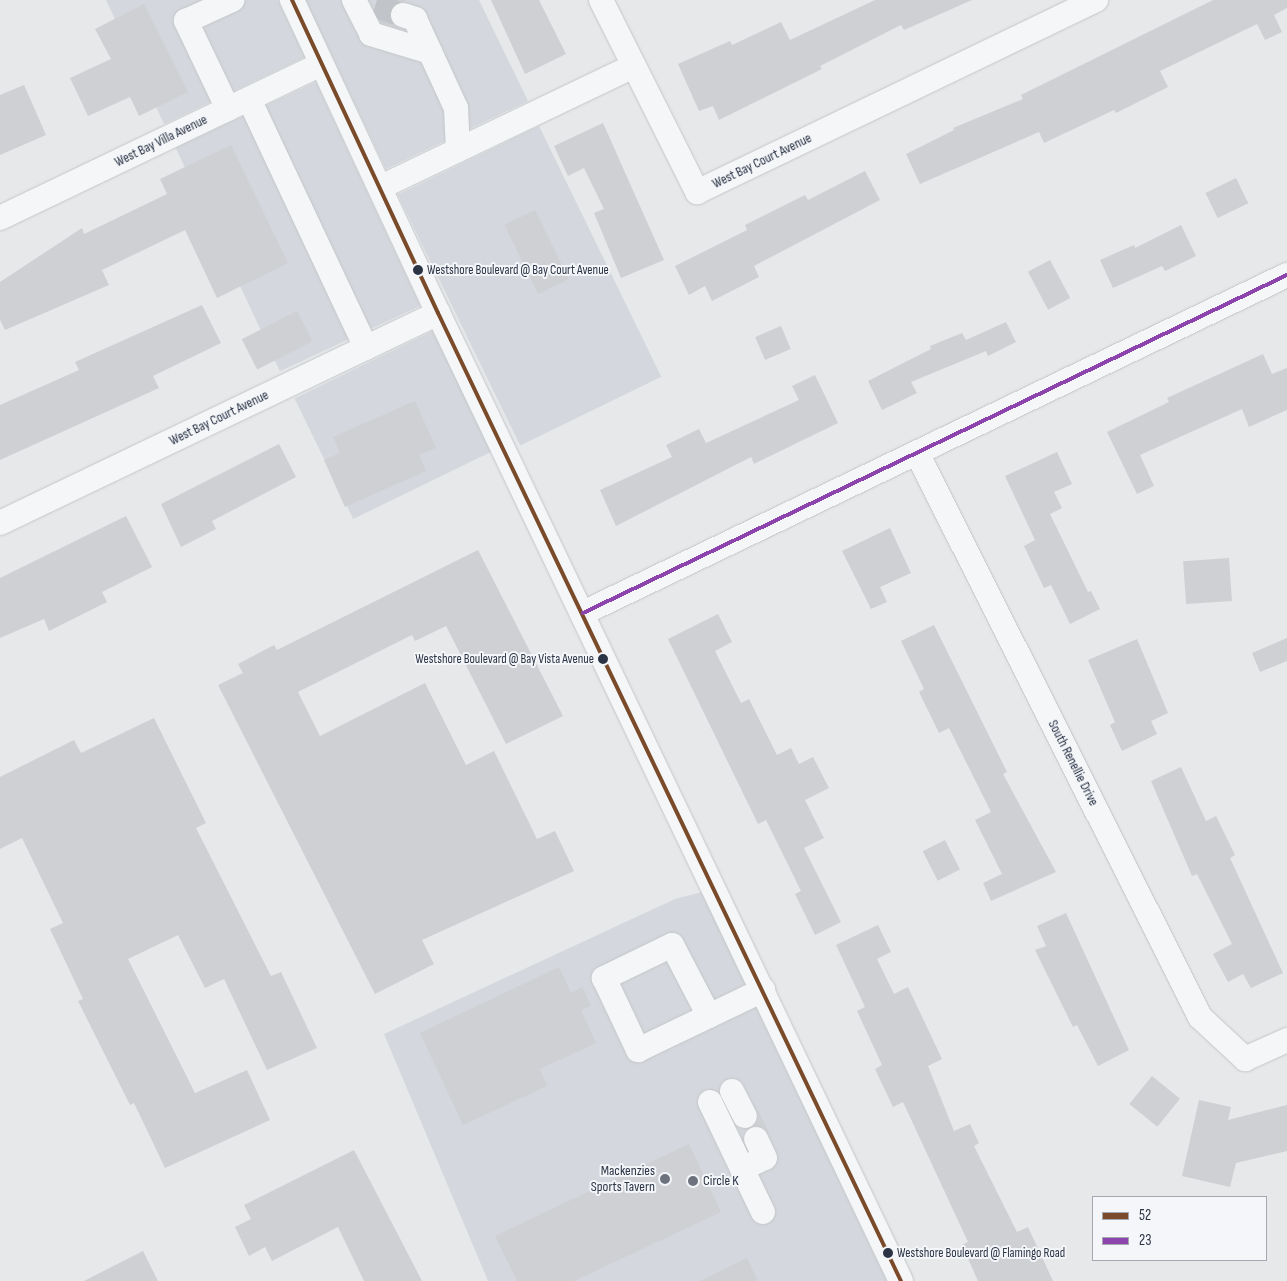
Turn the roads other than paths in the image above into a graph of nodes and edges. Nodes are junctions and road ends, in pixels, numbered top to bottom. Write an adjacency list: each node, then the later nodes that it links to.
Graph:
1 (232, 0): 10 (street)
2 (292, 0): 8 (street)
3 (601, 0): 9 (street)
4 (1096, 0): 9 (street, West Bay Court Avenue)
5 (365, 2): 7 (street)
6 (403, 15): 7 (street)
7 (430, 52): 11 (street)
8 (321, 64): 10 (street, West Bay Villa Avenue); 12 (street)
9 (632, 66): 11 (street)
10 (238, 104): 13 (street, West Bay Villa Avenue); 16 (street)
11 (458, 150): 12 (street)
12 (381, 187): 15 (street)
13 (0, 218)
14 (1287, 275): 17 (street)
15 (438, 313): 16 (street, West Bay Court Avenue); 19 (street)
16 (366, 348): 18 (street, West Bay Court Avenue)
17 (918, 455): 19 (street); 22 (street, South Renellie Drive)
18 (0, 523)
19 (584, 613): 20 (street)
20 (763, 990): 21 (street); 29 (street)
21 (709, 1016): 21 (street)
22 (1287, 1040)
23 (732, 1091): 25 (street)
24 (710, 1102): 27 (street)
25 (745, 1116)
26 (756, 1139): 27 (street)
27 (742, 1169): 28 (street)
28 (763, 1212)
29 (901, 1281)

